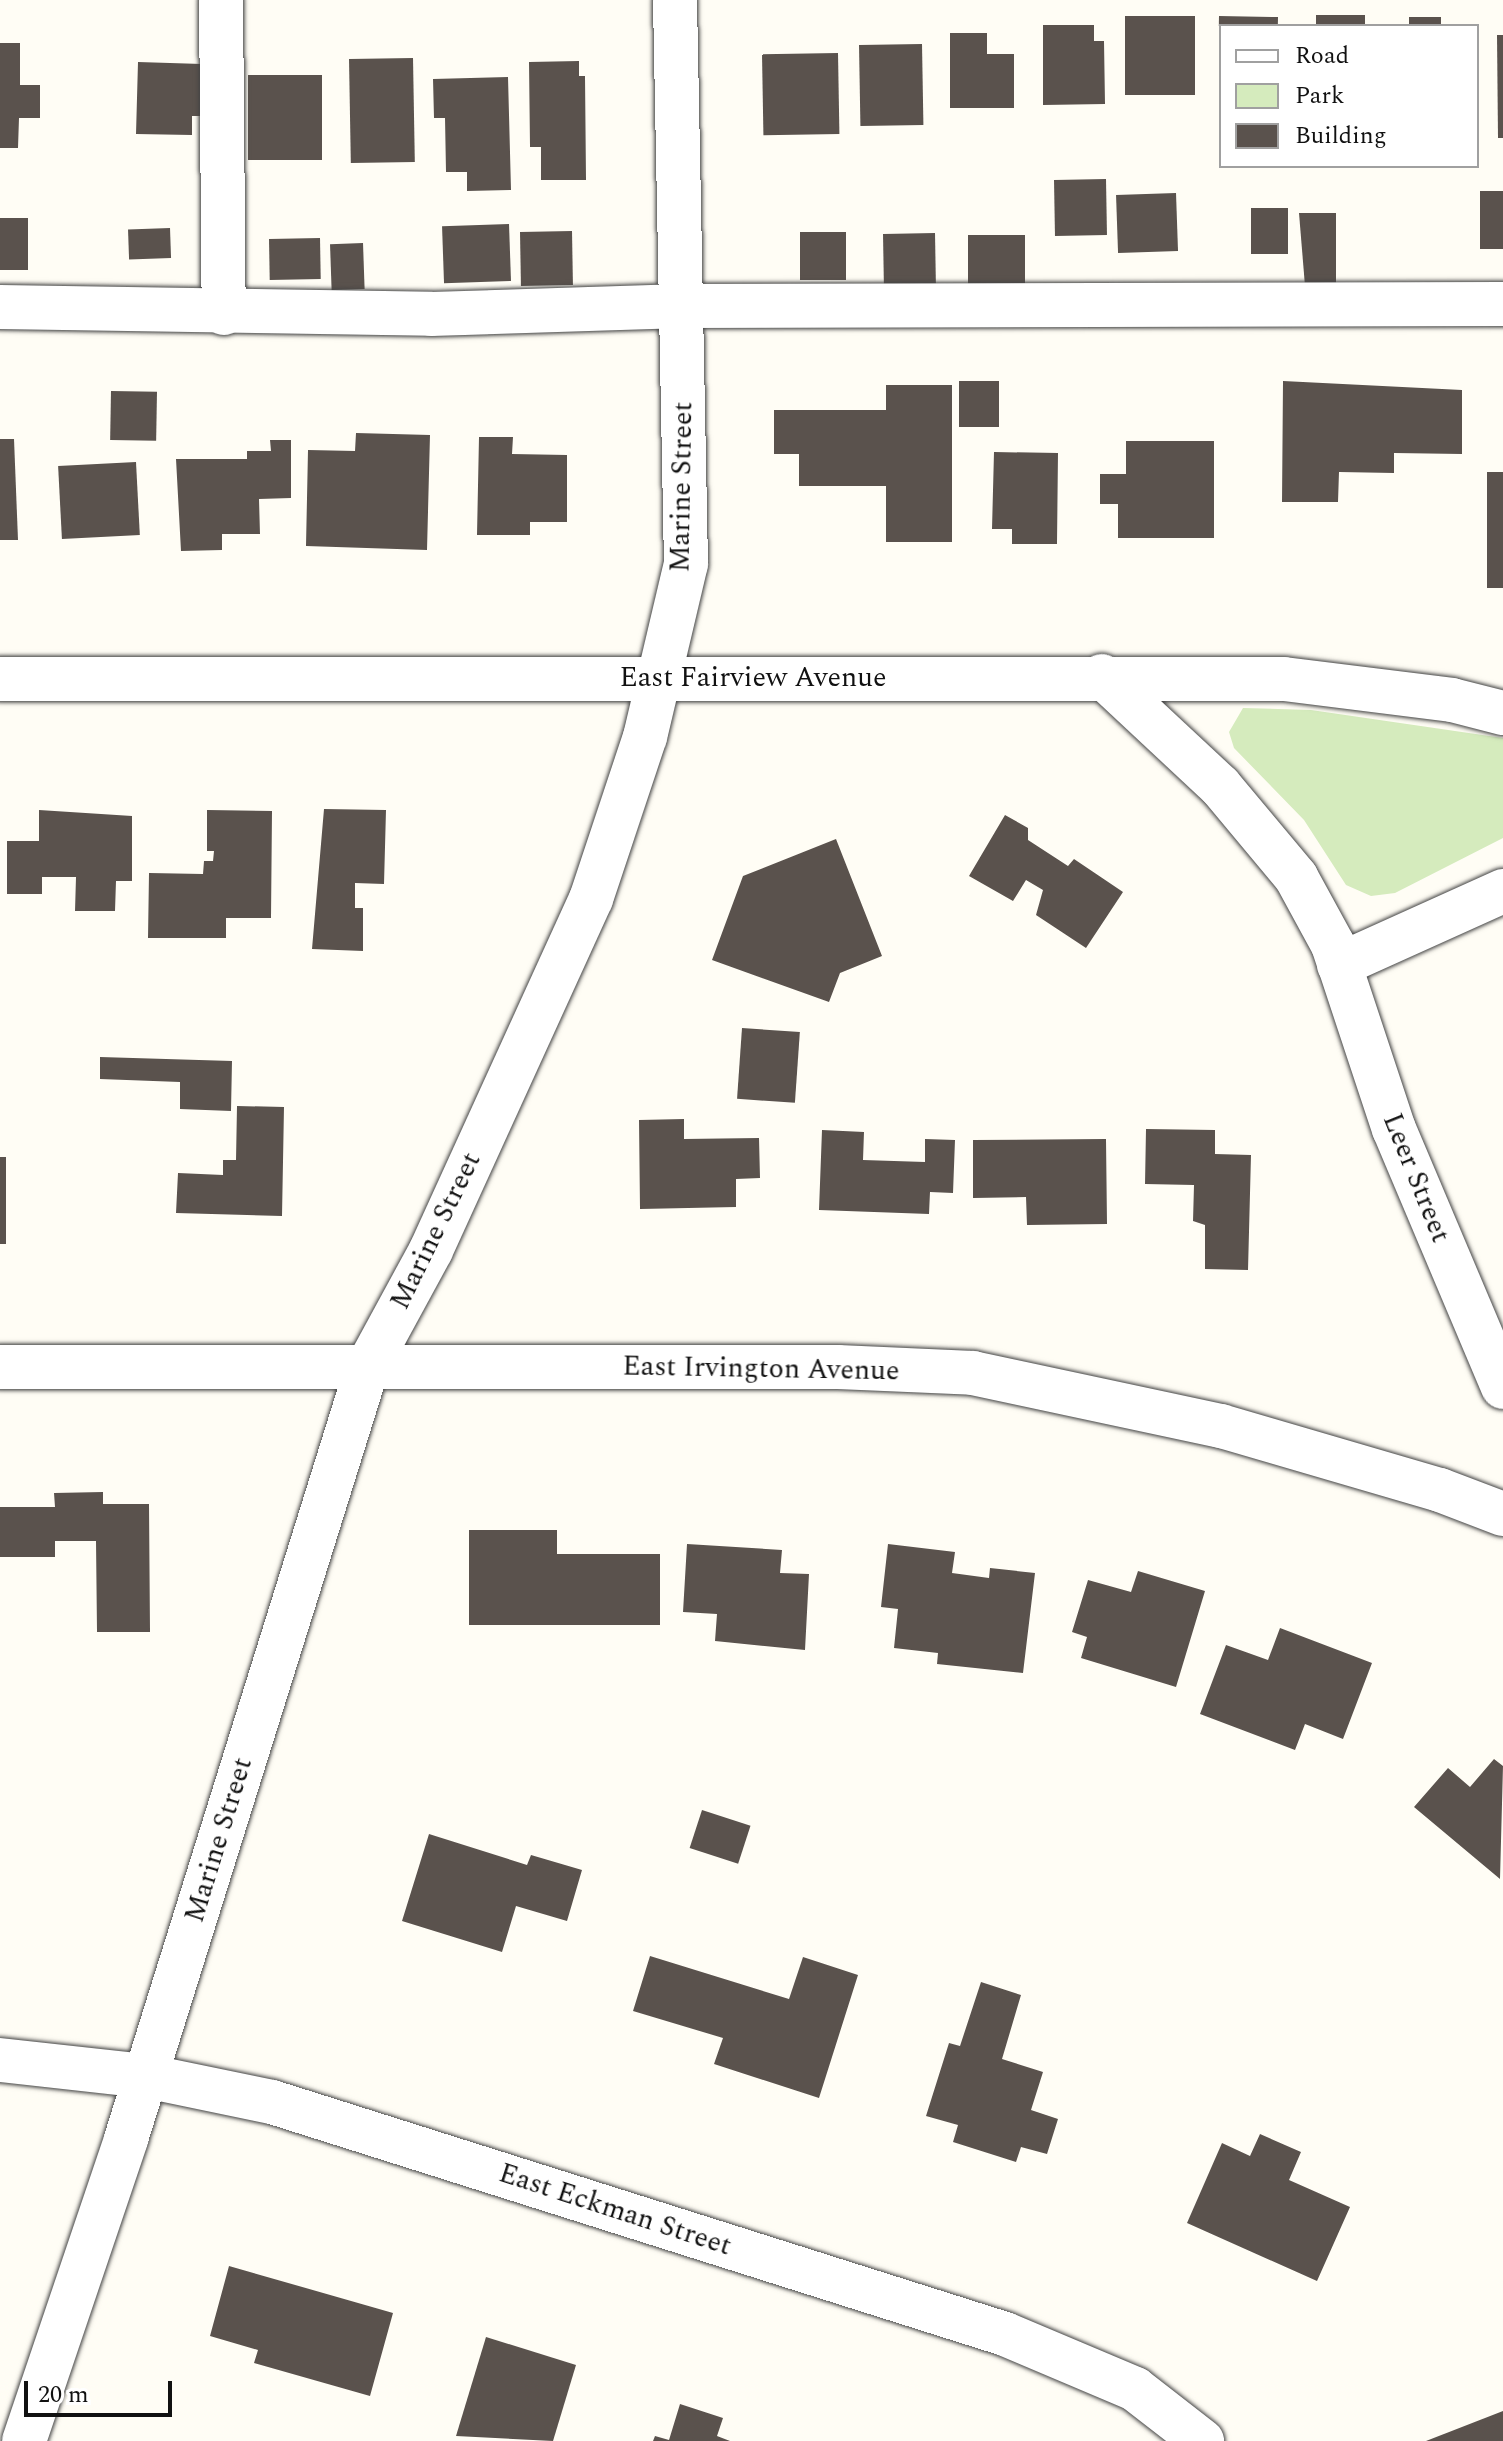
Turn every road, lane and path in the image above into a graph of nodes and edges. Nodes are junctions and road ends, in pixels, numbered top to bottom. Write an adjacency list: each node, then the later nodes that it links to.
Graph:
1 (221, 0): 6 (street)
2 (675, 0): 4 (street, Marine Street)
3 (1503, 304): 4 (street)
4 (683, 306): 6 (street); 9 (street, Marine Street)
5 (0, 307): 6 (street)
6 (224, 313)
7 (1102, 676): 9 (street, East Fairview Avenue); 10 (street, East Fairview Avenue); 12 (street, Leer Street)
8 (0, 679): 9 (street, East Fairview Avenue)
9 (658, 680): 14 (street, Marine Street)
10 (1503, 713)
11 (1503, 891): 12 (street)
12 (1339, 965): 15 (street, Leer Street)
13 (0, 1367): 14 (street, East Irvington Avenue)
14 (367, 1368): 16 (street, East Irvington Avenue); 18 (street, Marine Street)
15 (1503, 1387)
16 (1503, 1514)
17 (0, 2060): 18 (street, East Eckman Street)
18 (146, 2076): 19 (street, Marine Street); 20 (street, East Eckman Street)
19 (24, 2441)
20 (1202, 2441)

